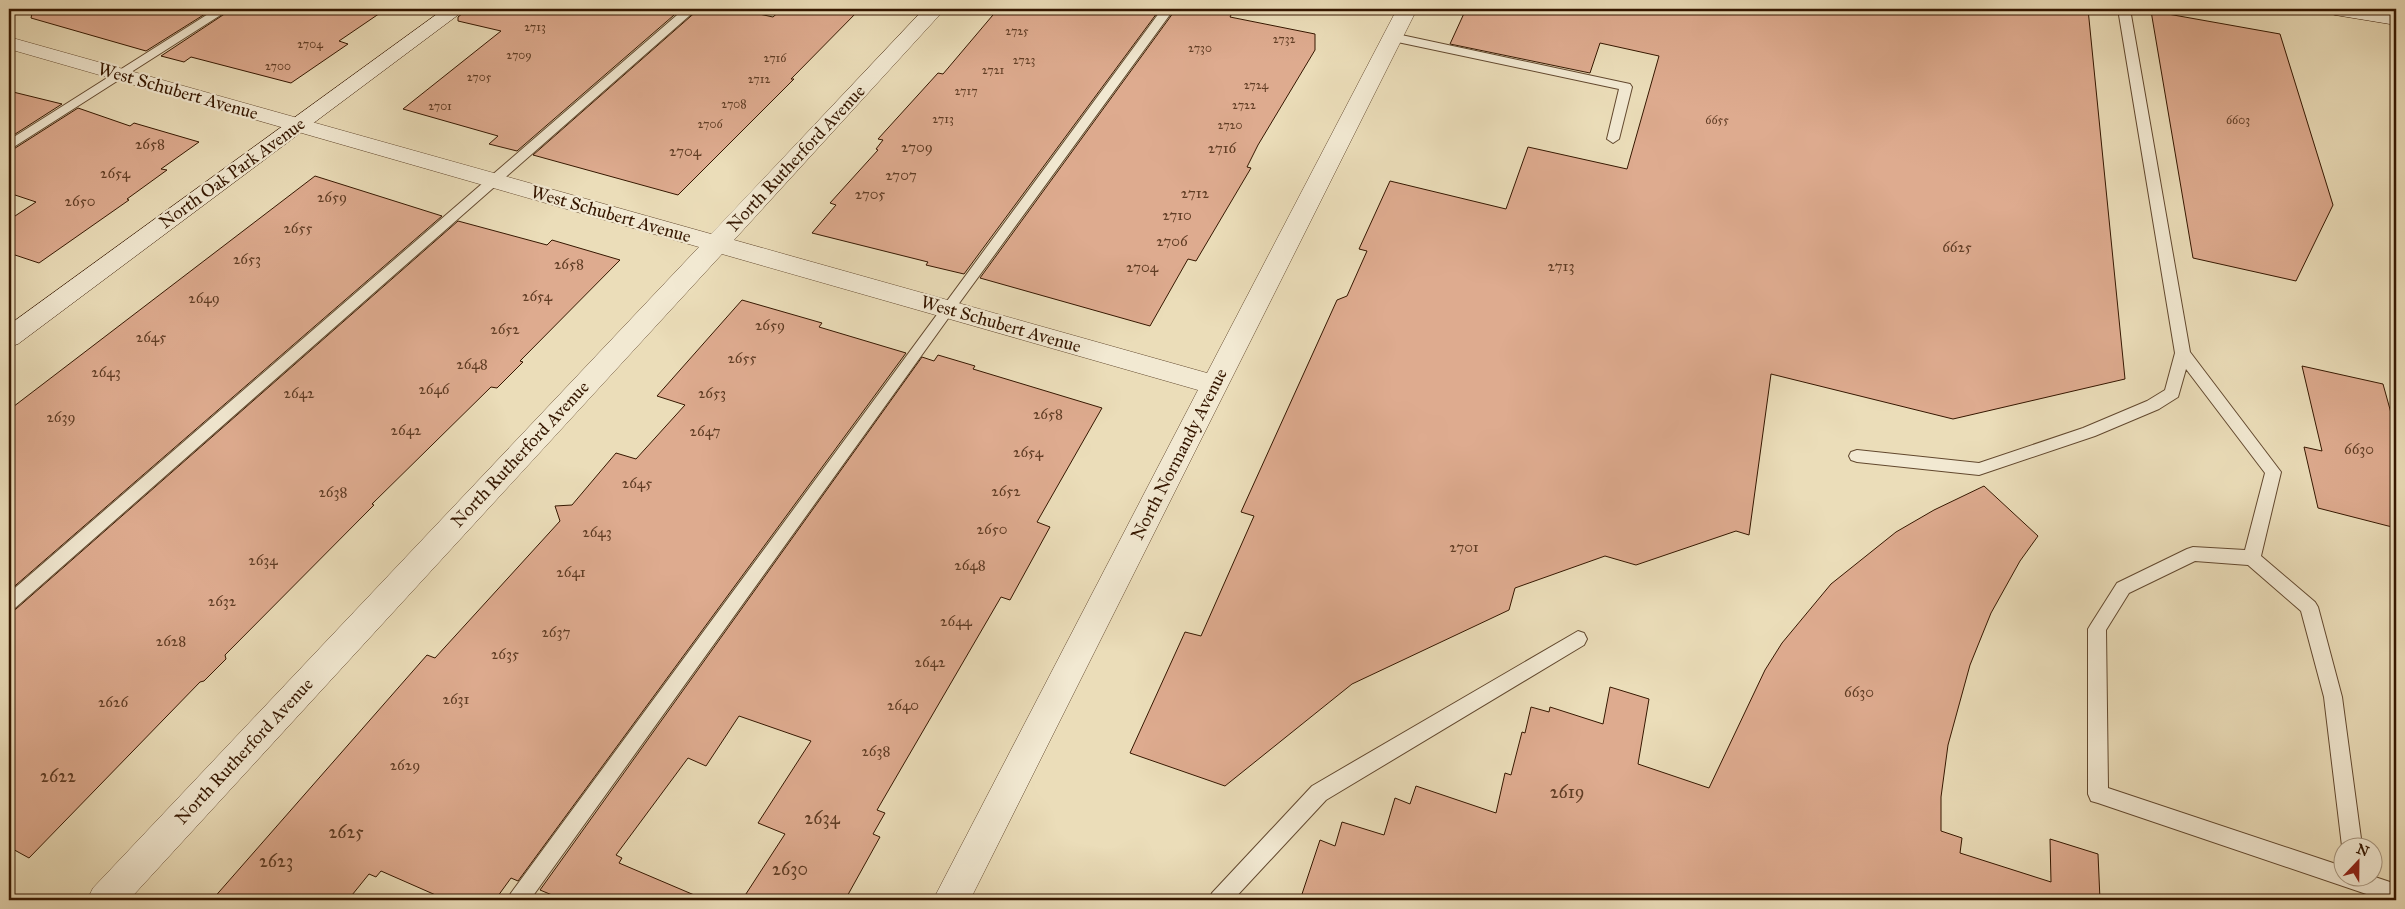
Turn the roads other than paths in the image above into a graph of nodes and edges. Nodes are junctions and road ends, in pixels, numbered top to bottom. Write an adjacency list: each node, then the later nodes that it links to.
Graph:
1 (224, 9): 12 (lane)
2 (456, 9): 13 (street, North Oak Park Avenue)
3 (691, 9): 16 (lane)
4 (935, 9): 17 (street, North Rutherford Avenue)
5 (1168, 9): 18 (lane)
6 (1407, 9): 10 (street, North Normandy Avenue)
7 (2124, 9): 20 (lane)
8 (2346, 10): 9 (street)
9 (2396, 19)
10 (1392, 37): 14 (lane); 21 (street, North Normandy Avenue)
11 (9, 44): 12 (street, West Schubert Avenue)
12 (120, 75): 13 (street, West Schubert Avenue); 15 (lane)
13 (298, 125): 16 (street, West Schubert Avenue); 19 (street, North Oak Park Avenue)
14 (1613, 139)
15 (9, 146)
16 (494, 180): 17 (street, West Schubert Avenue); 24 (lane)
17 (716, 243): 18 (street, West Schubert Avenue); 30 (street, North Rutherford Avenue)
18 (947, 309): 21 (street, West Schubert Avenue); 31 (lane)
19 (9, 338)
20 (2183, 353): 22 (lane); 23 (lane)
21 (1214, 384): 32 (street, North Normandy Avenue)
22 (1857, 456)
23 (2252, 558): 26 (lane); 27 (lane)
24 (9, 603)
25 (1578, 639): 33 (lane)
26 (2351, 836)
27 (2332, 872)
28 (2372, 886): 29 (lane)
29 (2396, 894)
30 (105, 900)
31 (518, 900)
32 (951, 900)
33 (1219, 900)

